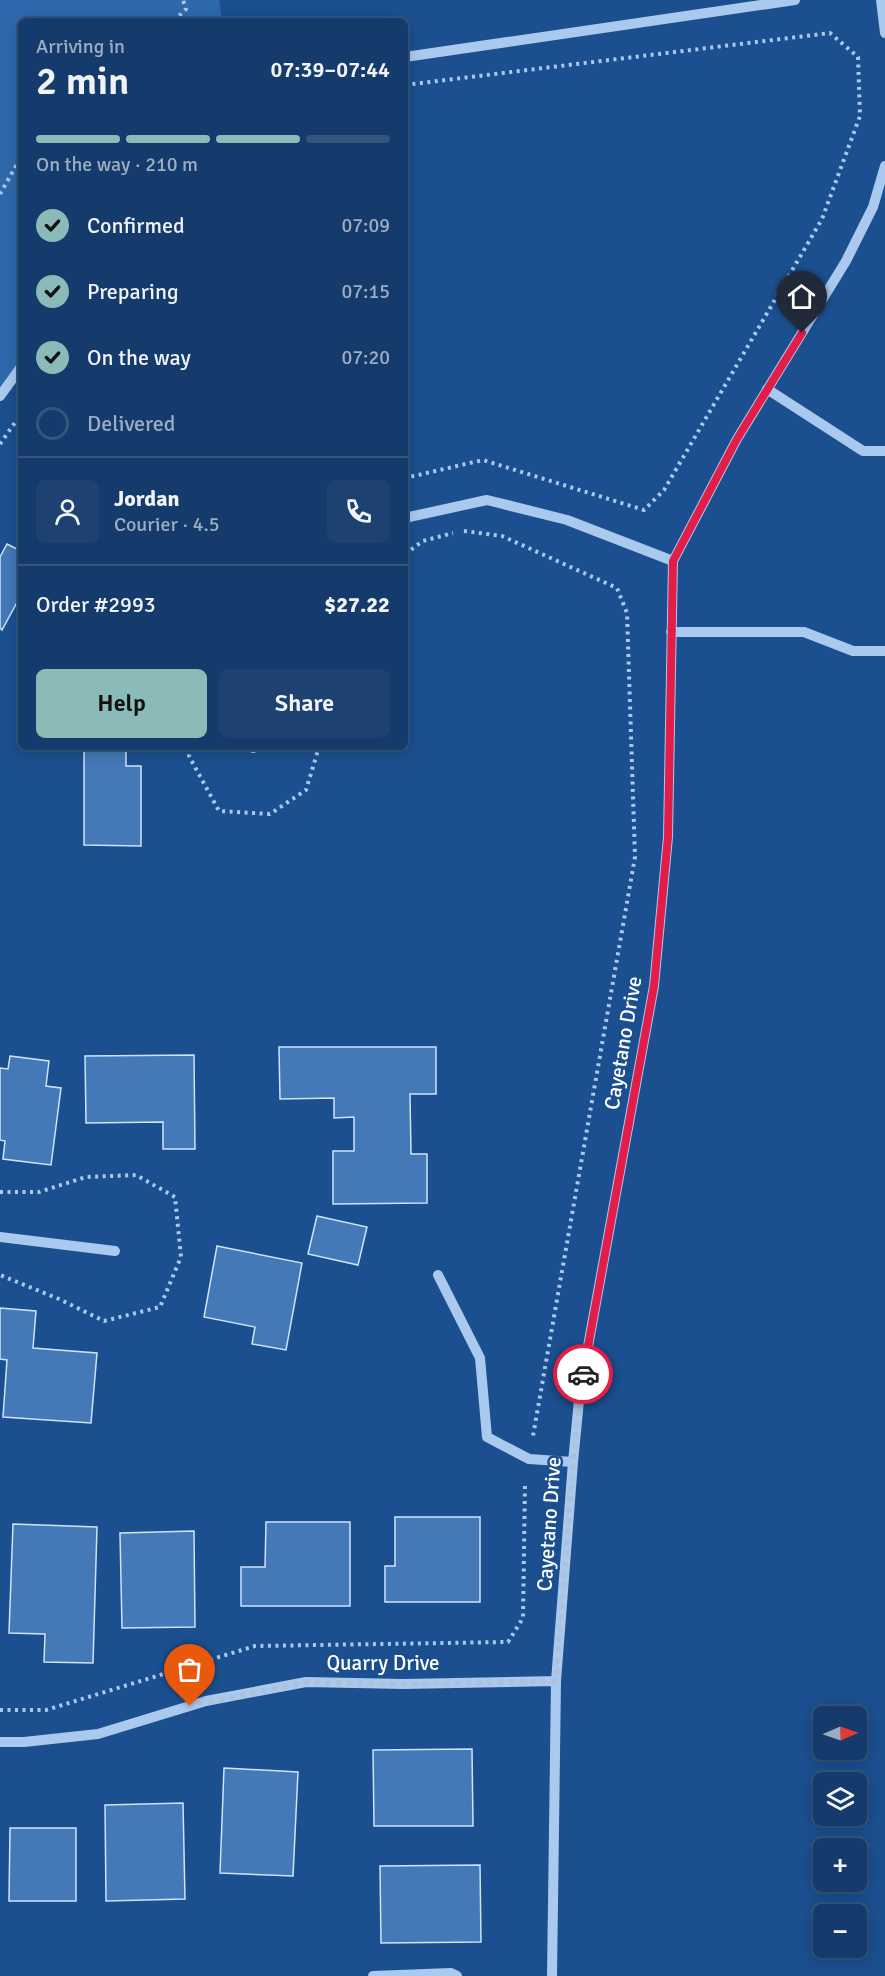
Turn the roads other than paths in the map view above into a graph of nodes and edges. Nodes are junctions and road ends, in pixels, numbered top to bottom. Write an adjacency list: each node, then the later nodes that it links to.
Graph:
1 (795, 0): 4 (street)
2 (881, 0): 3 (street)
3 (885, 33)
4 (408, 57)
5 (885, 166): 7 (street, Cayetano Drive)
6 (18, 371): 8 (street)
7 (767, 389): 9 (street); 11 (street, Cayetano Drive)
8 (0, 396)
9 (885, 451)
10 (408, 518): 11 (street)
11 (673, 561): 12 (street, Cayetano Drive)
12 (671, 632): 13 (street); 17 (street, Cayetano Drive)
13 (885, 651)
14 (0, 1237): 15 (street)
15 (115, 1251)
16 (438, 1275): 17 (street)
17 (573, 1462): 18 (street, Cayetano Drive)
18 (556, 1681): 19 (street, Quarry Drive); 22 (street, Cayetano Drive)
19 (0, 1742)
20 (373, 1976): 21 (street)
21 (457, 1976)
22 (552, 1976)

